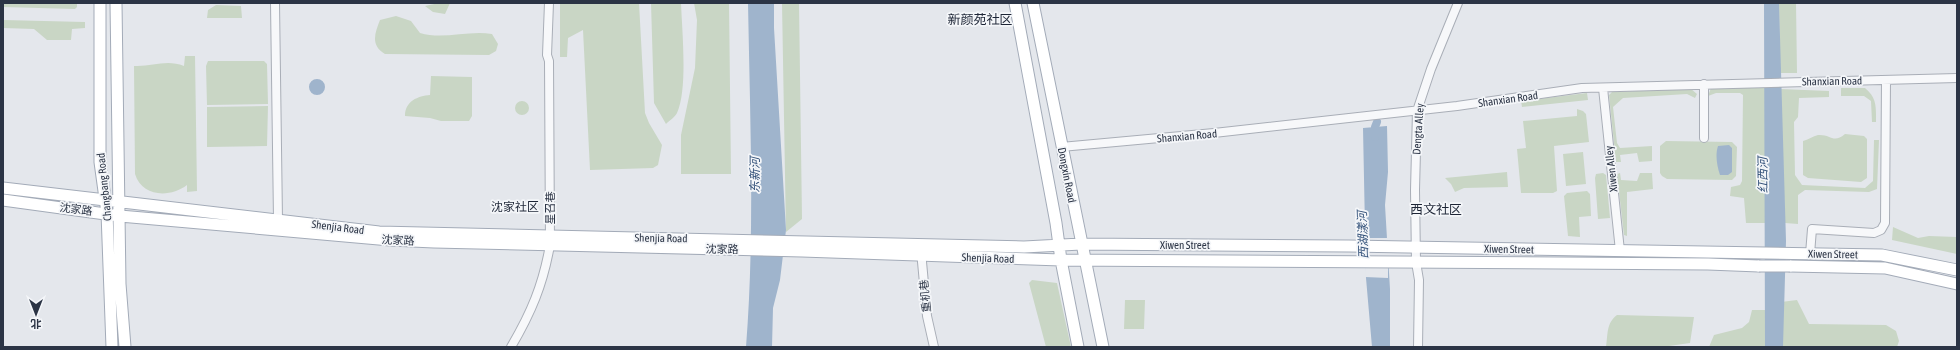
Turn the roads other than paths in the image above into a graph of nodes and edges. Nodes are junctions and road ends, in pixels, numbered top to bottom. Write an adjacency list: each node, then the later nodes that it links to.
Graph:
1 (100, 3): 17 (main road, Changbang Road)
2 (116, 3): 18 (main road, Changbang Road)
3 (275, 3): 21 (street)
4 (548, 3): 22 (street, 星召巷)
5 (1015, 3): 24 (main road, Dongxin Road)
6 (1032, 3): 14 (main road, Dongxin Road)
7 (1458, 3): 12 (street, Dengta Alley)
8 (1957, 78): 9 (street, Shanxian Road)
9 (1886, 80): 10 (street, Shanxian Road); 29 (street)
10 (1704, 84): 11 (street, Shanxian Road); 13 (street)
11 (1603, 88): 12 (street, Shanxian Road); 28 (street, Xiwen Alley)
12 (1417, 110): 14 (street, Shanxian Road); 26 (street, Dengta Alley)
13 (1704, 138)
14 (1062, 147): 23 (main road, Dongxin Road)
15 (3, 188): 17 (main road, Shenjia Road)
16 (3, 200): 19 (main road, 沈家路)
17 (105, 200): 18 (main road, Shenjia Road); 19 (main road, Changbang Road)
18 (120, 202): 20 (main road, Changbang Road); 21 (main road, Shenjia Road)
19 (108, 213): 20 (main road, 沈家路); 35 (main road, Changbang Road)
20 (120, 216): 22 (main road, 沈家路); 36 (main road, Changbang Road)
21 (278, 220): 22 (main road, Shenjia Road)
22 (550, 240): 25 (main road, 沈家路); 37 (street, 星召巷)
23 (1081, 244): 24 (main road, Xiwen Street); 26 (main road, Xiwen Street); 31 (main road, Dongxin Road)
24 (1059, 245): 27 (main road, Shenjia Road); 30 (main road, Dongxin Road)
25 (796, 246): 27 (main road, Shenjia Road)
26 (1416, 247): 28 (main road, Xiwen Street); 32 (street, Dengta Alley)
27 (921, 250): 30 (main road, Shenjia Road); 38 (street, 重机巷)
28 (1620, 251): 29 (main road, Xiwen Street)
29 (1810, 254): 33 (main road, Xiwen Street)
30 (1060, 260): 31 (main road, Shenjia Road); 39 (main road, Dongxin Road)
31 (1085, 261): 32 (main road, Xiwen Street); 40 (main road, Dongxin Road)
32 (1416, 262): 34 (main road, Xiwen Street, bridge); 41 (street, Dengta Alley)
33 (1957, 270)
34 (1957, 284)
35 (112, 347)
36 (125, 347)
37 (511, 347)
38 (934, 347)
39 (1078, 347)
40 (1103, 347)
41 (1418, 347)

